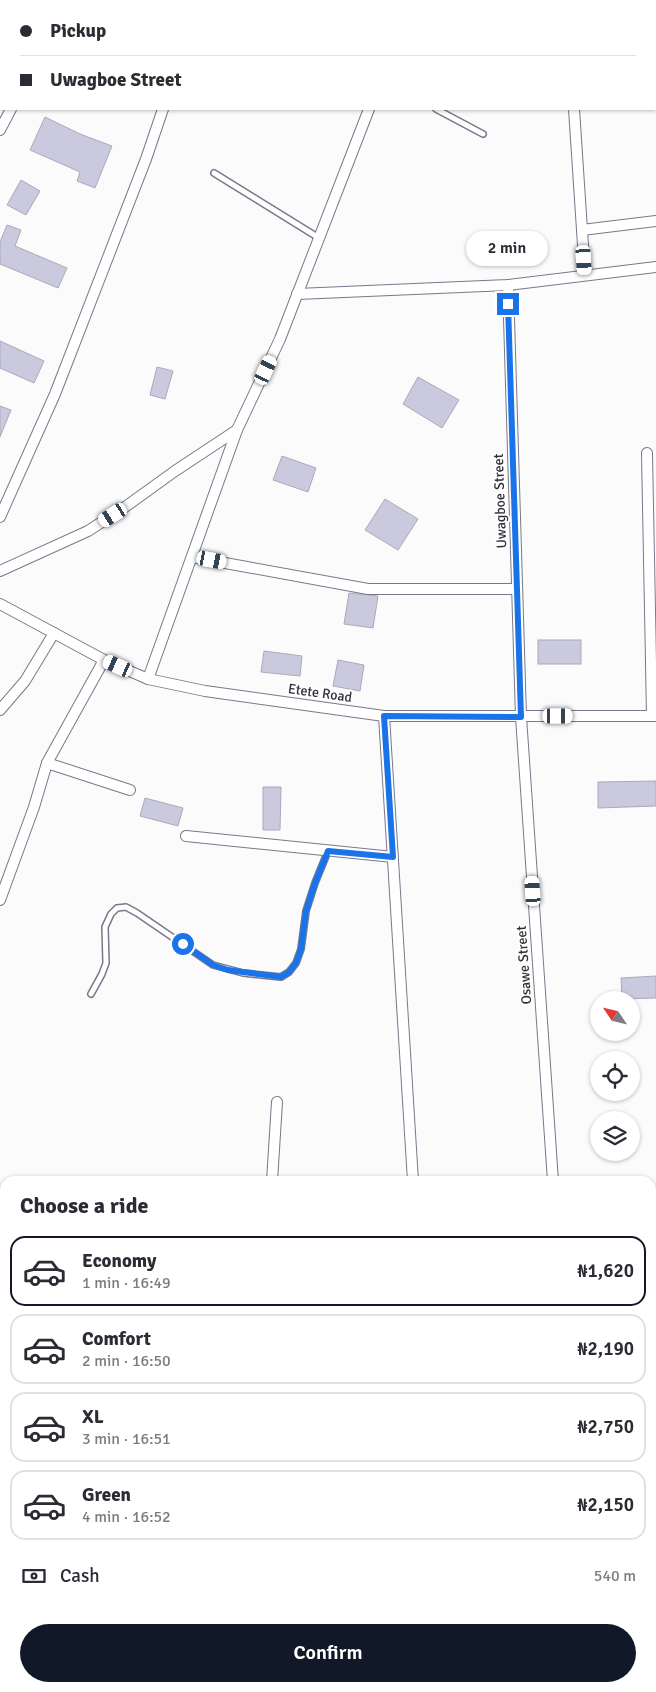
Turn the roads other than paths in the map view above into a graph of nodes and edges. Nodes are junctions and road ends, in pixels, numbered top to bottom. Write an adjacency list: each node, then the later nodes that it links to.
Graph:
1 (10, 110): 6 (street)
2 (163, 110): 18 (street)
3 (369, 110): 11 (street)
4 (438, 110): 7 (lane)
5 (574, 110): 10 (street)
6 (0, 130)
7 (483, 134)
8 (214, 174): 11 (lane)
9 (656, 221): 10 (street)
10 (582, 230): 13 (street)
11 (319, 238): 15 (street)
12 (656, 267): 13 (street)
13 (586, 276): 14 (street)
14 (508, 285): 15 (street); 21 (street, Uwagboe Street)
15 (297, 294): 16 (street)
16 (237, 430): 19 (street); 20 (street)
17 (647, 453): 28 (street)
18 (0, 517)
19 (192, 557): 21 (street); 25 (street)
20 (0, 571)
21 (516, 589): 29 (street, Uwagboe Street)
22 (0, 604): 23 (street, Etete Road)
23 (54, 633): 24 (street, Etete Road); 26 (street)
24 (104, 660): 25 (street, Etete Road); 30 (street)
25 (148, 679): 27 (street, Etete Road)
26 (0, 710)
27 (384, 716): 29 (street, Etete Road); 34 (street)
28 (654, 716): 29 (street, Etete Road)
29 (521, 717): 40 (street, Osawe Street)
30 (47, 763): 31 (street); 35 (street)
31 (130, 790)
32 (186, 836): 33 (street)
33 (328, 851): 34 (street); 36 (lane)
34 (393, 857): 39 (street)
35 (0, 900)
36 (91, 994)
37 (277, 1102): 38 (street)
38 (272, 1176)
39 (413, 1176)
40 (553, 1176)

